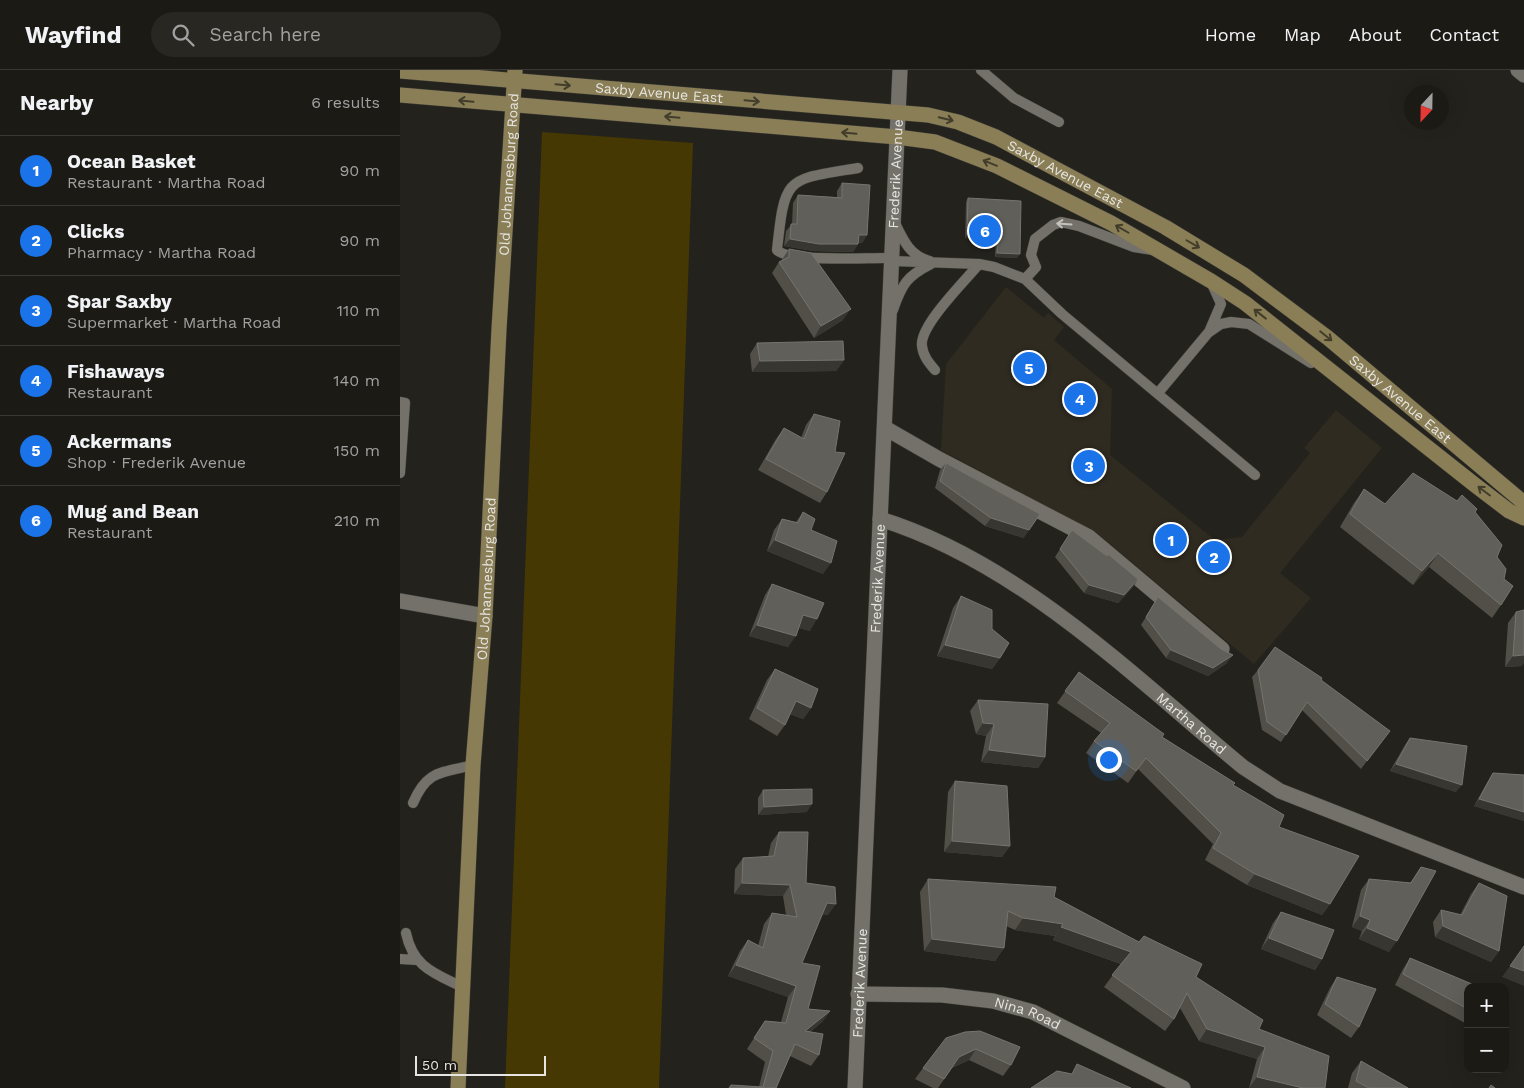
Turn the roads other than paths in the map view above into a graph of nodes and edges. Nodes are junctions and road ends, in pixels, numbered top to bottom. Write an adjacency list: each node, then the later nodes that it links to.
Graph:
1 (900, 70): 9 (street, Frederik Avenue)
2 (981, 70): 10 (lane)
3 (1518, 70): 5 (street)
4 (400, 72): 6 (street, Saxby Avenue East)
5 (1524, 75)
6 (514, 76): 8 (street, Old Johannesburg Road); 9 (street, Saxby Avenue East, one-way to 9)
7 (400, 95): 8 (street, Saxby Avenue East, one-way to 7)
8 (514, 105): 11 (street, Saxby Avenue East, one-way to 8); 33 (street, Old Johannesburg Road)
9 (898, 113): 11 (street, Frederik Avenue); 29 (street, Saxby Avenue East, one-way to 29)
10 (1059, 122)
11 (897, 137): 13 (street, Frederik Avenue); 14 (street, Saxby Avenue East, one-way to 11)
12 (858, 168): 15 (lane)
13 (893, 218): 15 (street, Frederik Avenue); 16 (lane)
14 (1161, 251): 18 (lane, one-way to 18); 19 (street, Saxby Avenue East)
15 (892, 260): 16 (lane); 20 (street, Frederik Avenue)
16 (936, 263): 17 (lane); 20 (lane)
17 (979, 264): 18 (lane); 22 (lane)
18 (1025, 279): 24 (lane)
19 (1211, 281): 21 (lane); 23 (street, Saxby Avenue East, one-way to 19)
20 (888, 323): 26 (street, Frederik Avenue)
21 (1208, 333): 23 (lane); 24 (lane)
22 (935, 370)
23 (1357, 390): 30 (street, Saxby Avenue East, one-way to 23)
24 (1158, 393): 28 (lane)
25 (400, 402): 27 (lane)
26 (886, 428): 31 (street, Frederik Avenue); 34 (street)
27 (400, 473)
28 (1255, 474)
29 (1524, 503)
30 (1524, 518)
31 (880, 519): 37 (street, Martha Road); 42 (street, Frederik Avenue)
32 (400, 601): 33 (street)
33 (485, 616): 35 (street, Old Johannesburg Road)
34 (1222, 649)
35 (473, 765): 36 (lane); 41 (street, Old Johannesburg Road)
36 (413, 803)
37 (1524, 887)
38 (406, 933): 40 (lane)
39 (400, 959): 40 (lane)
40 (417, 960): 41 (lane)
41 (462, 987): 43 (street, Old Johannesburg Road)
42 (858, 994): 44 (street, Frederik Avenue); 45 (street, Nina Road)
43 (458, 1088)
44 (855, 1088)
45 (1183, 1088)

